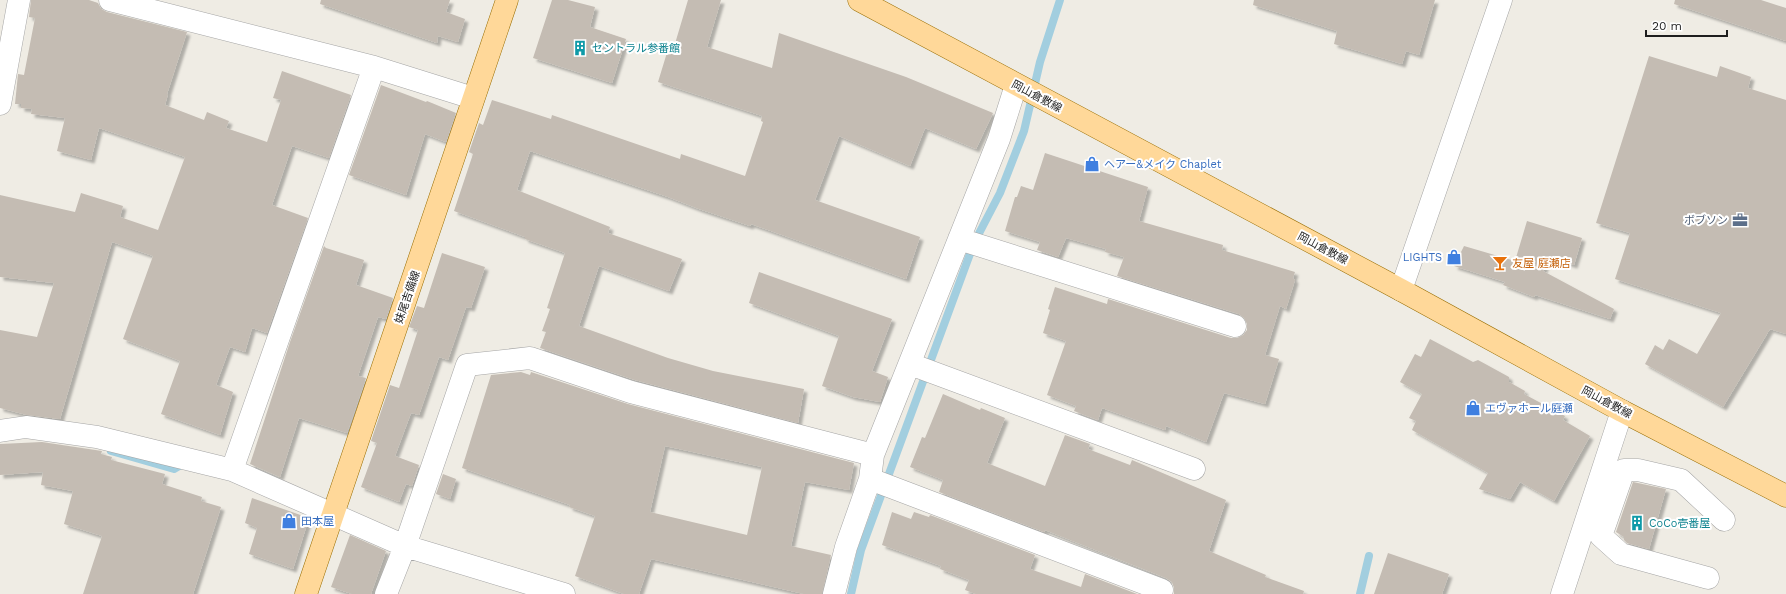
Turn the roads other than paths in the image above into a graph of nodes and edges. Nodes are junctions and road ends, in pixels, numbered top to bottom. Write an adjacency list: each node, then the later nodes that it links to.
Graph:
1 (19, 0): 9 (street)
2 (110, 0): 6 (street)
3 (507, 0): 8 (main road, 妹尾吉備線)
4 (859, 0): 7 (main road, 岡山倉敷線)
5 (1501, 0): 11 (street)
6 (374, 67): 8 (street); 18 (street)
7 (1019, 86): 10 (street); 11 (main road, 岡山倉敷線)
8 (474, 98): 21 (main road, 妹尾吉備線)
9 (0, 104)
10 (960, 239): 12 (street); 13 (street)
11 (1401, 290): 14 (main road, 岡山倉敷線)
12 (1235, 326)
13 (910, 364): 16 (street); 17 (street)
14 (1622, 410): 20 (main road, 岡山倉敷線); 30 (street)
15 (0, 431): 18 (street)
16 (874, 455): 19 (street); 23 (street)
17 (1194, 469)
18 (232, 470): 21 (street)
19 (870, 479): 25 (street); 29 (street)
20 (1786, 496)
21 (333, 516): 23 (street); 26 (main road, 妹尾吉備線)
22 (1724, 520): 24 (street)
23 (405, 546): 27 (street); 28 (street)
24 (1708, 578)
25 (1162, 590)
26 (306, 594)
27 (386, 594)
28 (564, 594)
29 (834, 594)
30 (1562, 594)

